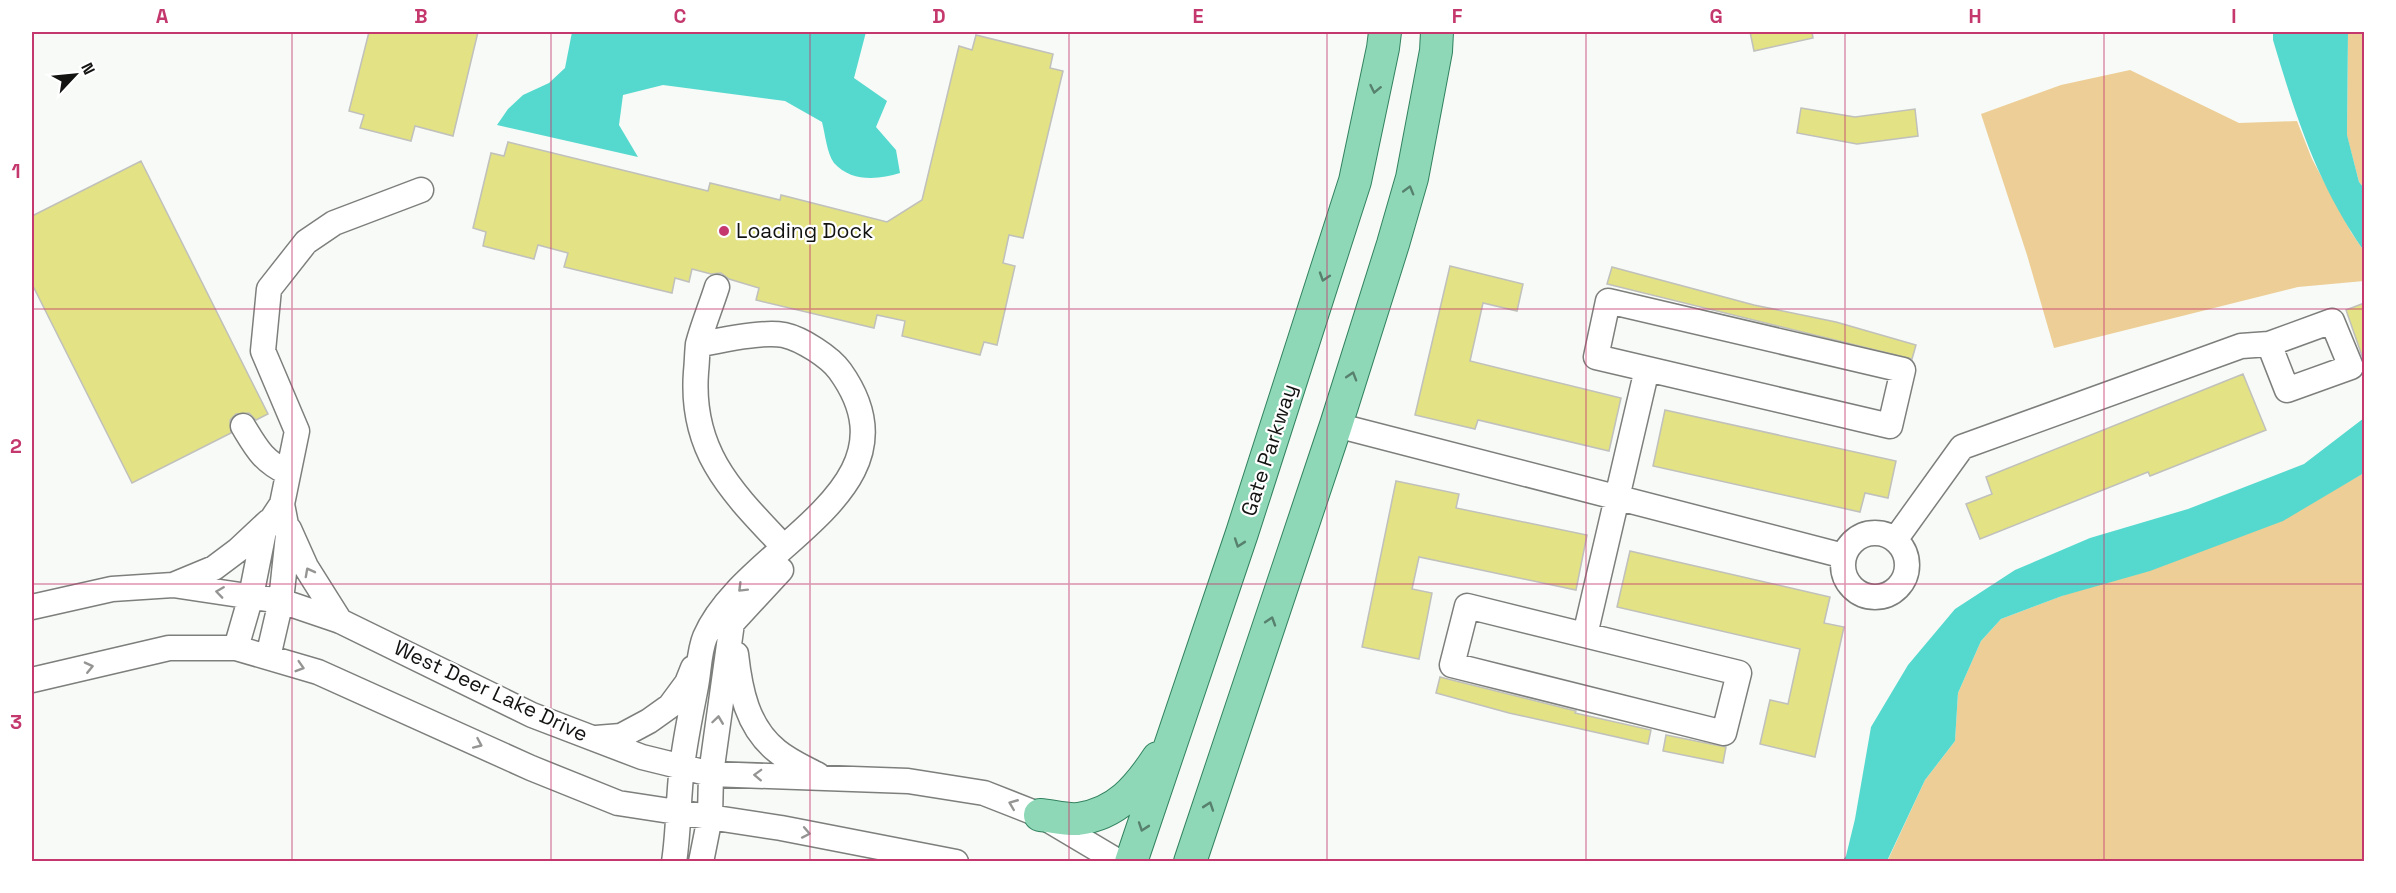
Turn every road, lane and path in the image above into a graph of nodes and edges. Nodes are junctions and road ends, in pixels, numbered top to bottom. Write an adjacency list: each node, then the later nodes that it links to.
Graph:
1 (1385, 32): 27 (main road, Gate Parkway, one-way to 27)
2 (1437, 32): 8 (main road, one-way to 2)
3 (421, 190): 10 (street)
4 (717, 287): 6 (street)
5 (2269, 344): 5 (street); 13 (street)
6 (698, 345): 14 (street); 14 (street)
7 (1647, 369): 7 (street); 11 (street)
8 (1336, 425): 11 (street); 40 (main road, one-way to 8)
9 (243, 426): 10 (street)
10 (288, 473): 12 (street)
11 (1617, 498): 15 (street); 22 (street)
12 (279, 514): 16 (street); 17 (street); 18 (street); 20 (street, one-way to 12)
13 (1895, 540): 15 (street); 15 (street)
14 (789, 551): 21 (street); 23 (street, one-way to 23)
15 (1844, 556)
16 (173, 585): 17 (street, West Deer Lake Drive, one-way to 16); 19 (street, West Deer Lake Drive)
17 (252, 596): 18 (street, West Deer Lake Drive); 24 (street)
18 (281, 601): 20 (street, West Deer Lake Drive); 25 (street)
19 (32, 608)
20 (340, 621): 28 (street, West Deer Lake Drive)
21 (732, 623): 30 (street, one-way to 21); 31 (street)
22 (1585, 635): 22 (street)
23 (704, 638): 28 (street); 29 (street)
24 (236, 648): 25 (street); 26 (street, one-way to 24)
25 (268, 657): 32 (street, one-way to 32)
26 (32, 680)
27 (1176, 730): 33 (main road); 39 (main road, Gate Parkway, one-way to 39)
28 (591, 738): 29 (street, West Deer Lake Drive)
29 (682, 767): 30 (street, West Deer Lake Drive); 32 (street)
30 (711, 774): 31 (street, West Deer Lake Drive, one-way to 30); 34 (street)
31 (823, 778): 33 (street, West Deer Lake Drive, one-way to 31)
32 (679, 812): 34 (street); 35 (street)
33 (1040, 815): 38 (street, West Deer Lake Drive)
34 (710, 817): 36 (street); 37 (street, one-way to 37)
35 (674, 861)
36 (702, 861)
37 (956, 861)
38 (1119, 861)
39 (1131, 861)
40 (1190, 861)

